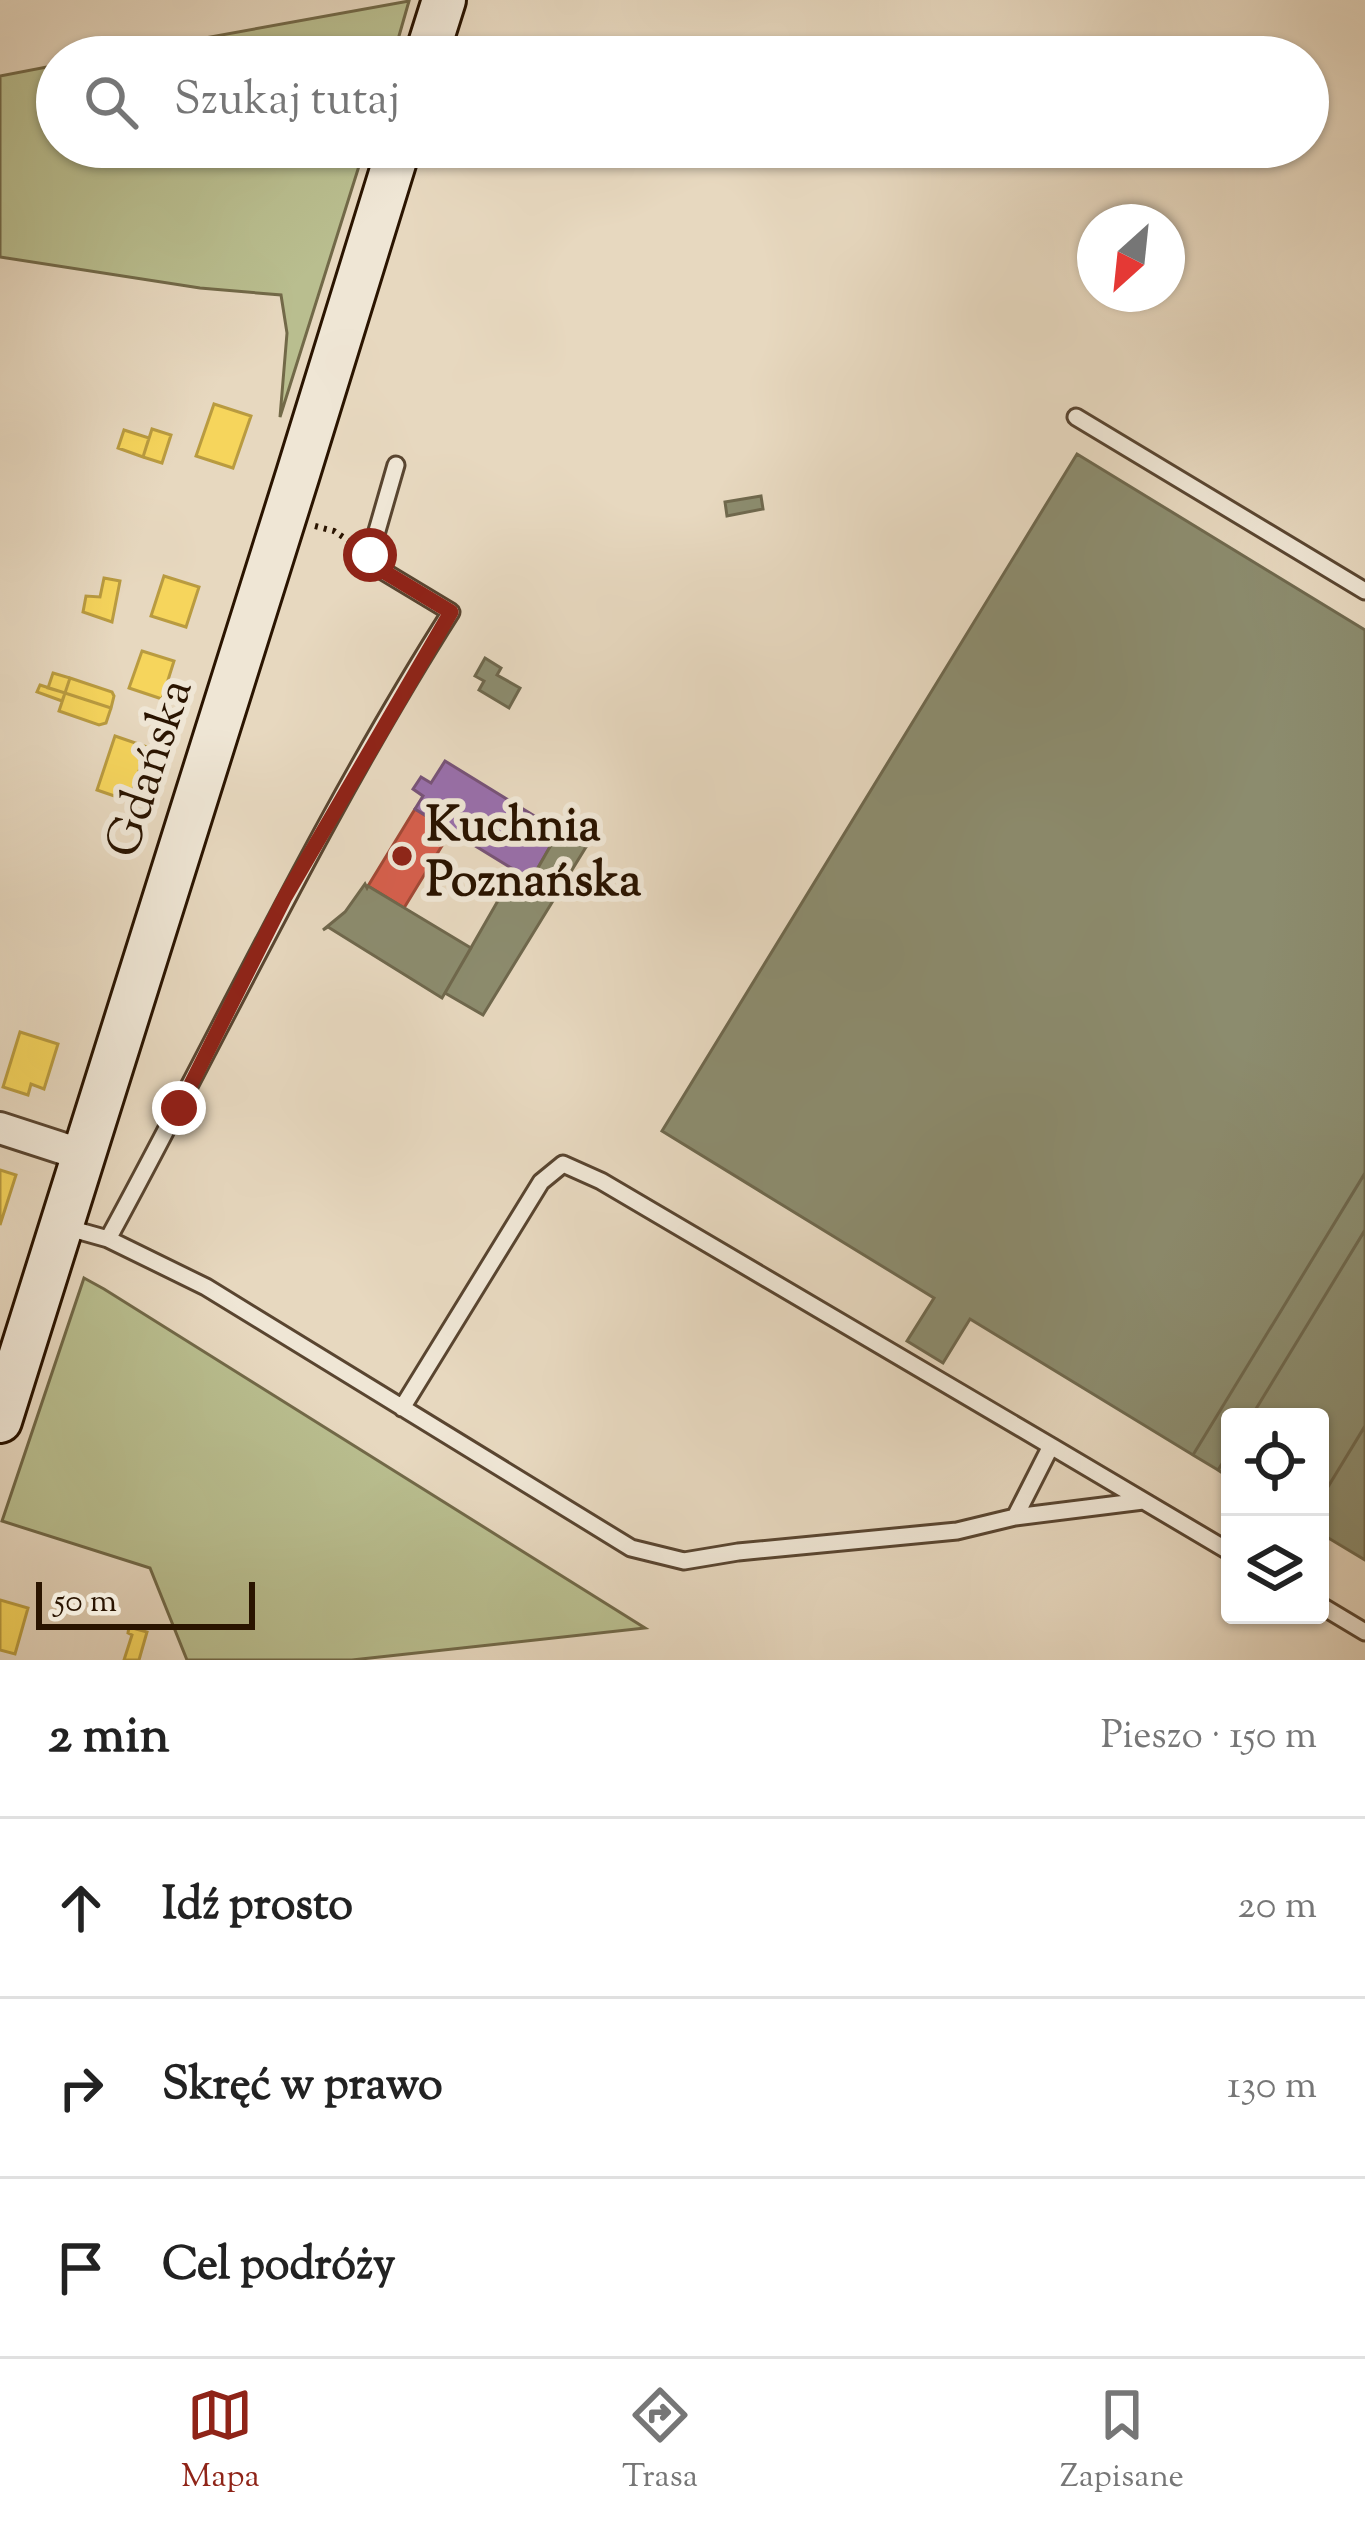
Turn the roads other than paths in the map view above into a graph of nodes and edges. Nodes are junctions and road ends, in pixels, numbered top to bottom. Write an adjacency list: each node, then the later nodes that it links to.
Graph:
1 (444, 0): 2 (main road)
2 (433, 36)
3 (392, 168): 8 (main road, Gdańska)
4 (1076, 417): 6 (lane)
5 (396, 465): 10 (lane)
6 (1365, 590)
7 (0, 1129): 8 (street)
8 (83, 1156): 9 (main road, Gdańska)
9 (62, 1227): 10 (lane); 12 (main road, Gdańska)
10 (108, 1239): 11 (lane)
11 (402, 1408): 13 (lane); 15 (lane)
12 (0, 1421)
13 (1051, 1446): 14 (lane); 15 (lane)
14 (1144, 1501): 15 (lane); 16 (lane)
15 (1015, 1517)
16 (1221, 1547)
17 (1329, 1610): 18 (lane)
18 (1365, 1632)

